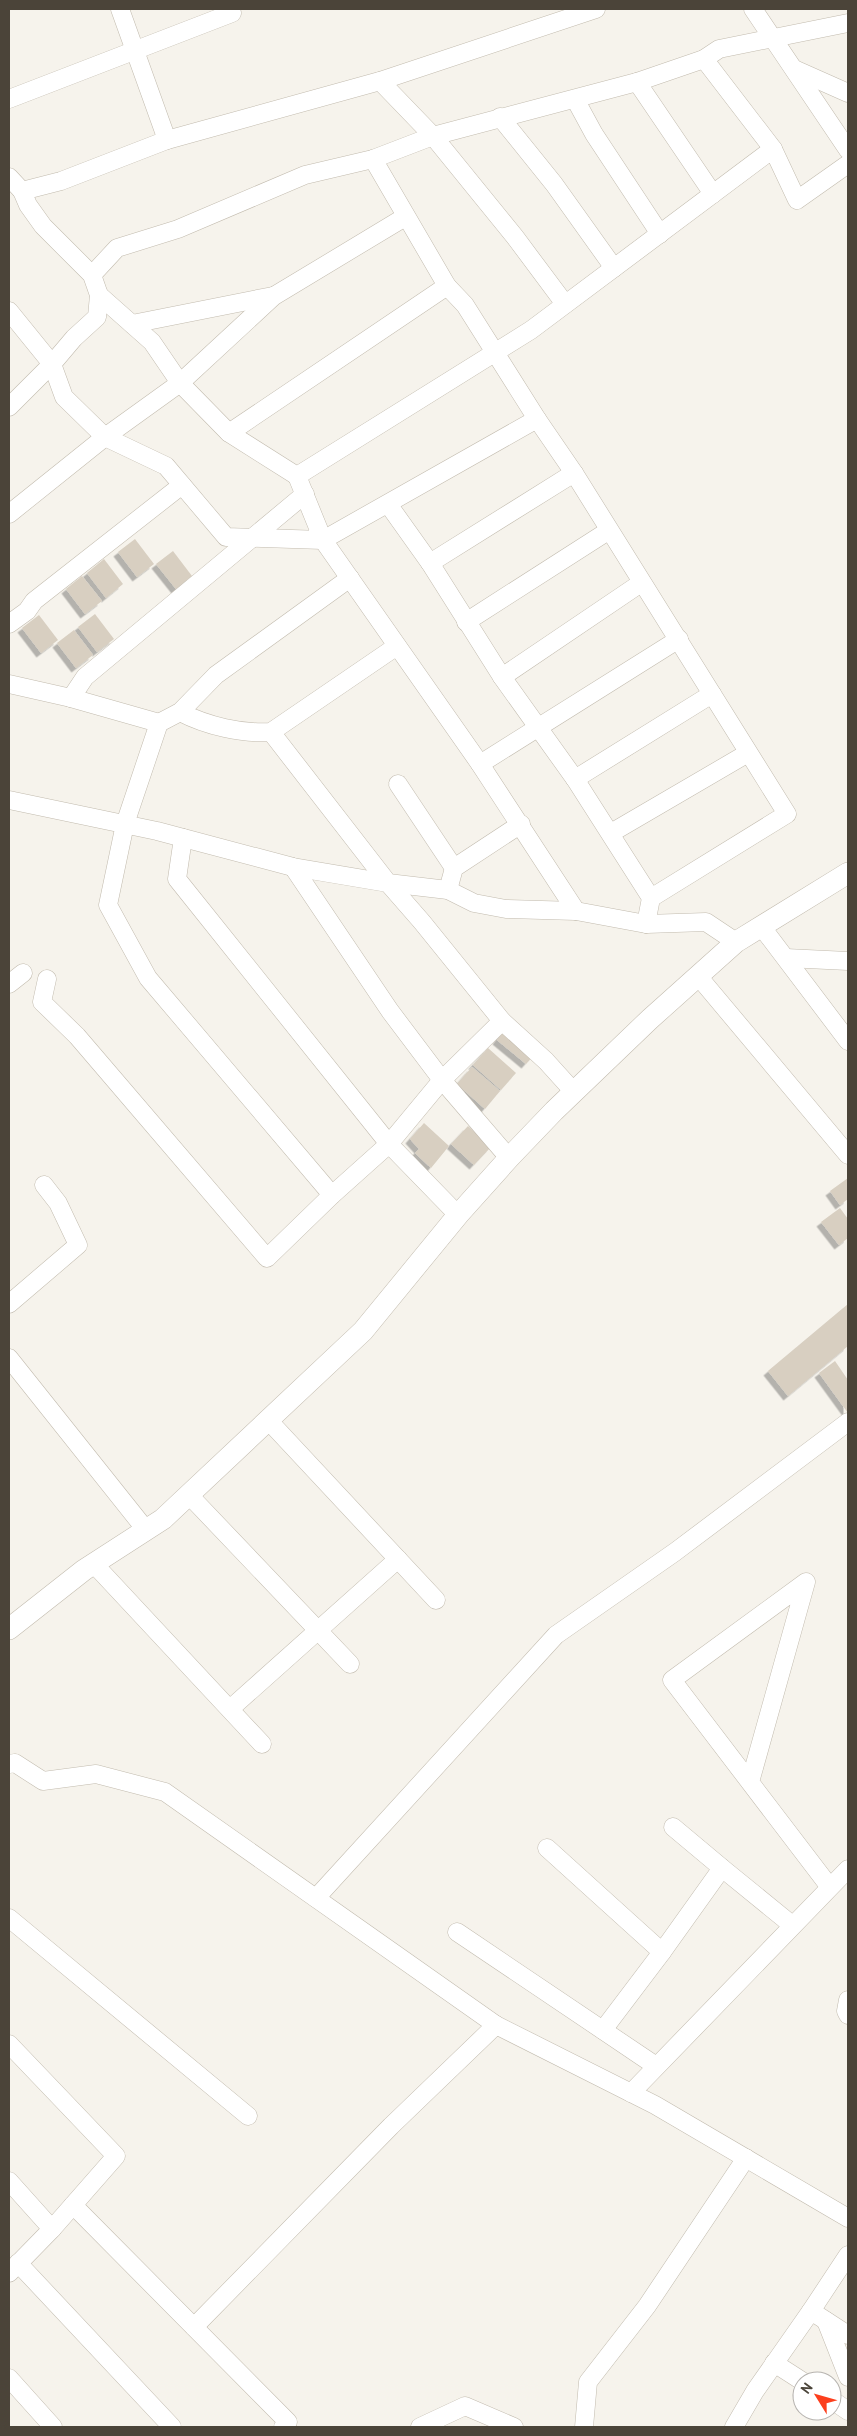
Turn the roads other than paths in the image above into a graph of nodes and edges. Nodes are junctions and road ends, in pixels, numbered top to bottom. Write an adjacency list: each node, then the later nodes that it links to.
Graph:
1 (120, 9): 7 (street)
2 (596, 9): 10 (street)
3 (753, 9): 6 (street)
4 (232, 13): 7 (street)
5 (848, 23): 6 (street)
6 (773, 39): 8 (street); 9 (street)
7 (135, 51): 13 (street); 17 (street)
8 (704, 59): 11 (street); 18 (street)
9 (793, 69): 12 (street); 19 (street)
10 (380, 81): 16 (street); 17 (street)
11 (637, 82): 14 (street); 24 (street)
12 (848, 93)
13 (9, 99)
14 (575, 99): 15 (street); 26 (street)
15 (500, 118): 16 (street); 27 (street)
16 (433, 136): 20 (street); 32 (street)
17 (167, 140): 23 (street)
18 (773, 149): 21 (street); 24 (street)
19 (848, 150)
20 (373, 159): 25 (street); 28 (street)
21 (848, 164)
22 (9, 177): 23 (street)
23 (22, 191): 28 (street)
24 (713, 194): 26 (street)
25 (405, 217): 29 (street); 31 (street)
26 (660, 234): 27 (street)
27 (614, 268): 32 (street)
28 (92, 275): 30 (street)
29 (447, 286): 35 (street); 40 (street)
30 (99, 295): 34 (street); 36 (street)
31 (274, 296): 34 (street); 37 (street)
32 (565, 304): 35 (street)
33 (9, 311): 36 (street)
34 (132, 324): 37 (street)
35 (495, 352): 39 (street); 43 (street)
36 (52, 364): 38 (street); 41 (street)
37 (180, 383): 40 (street); 41 (street)
38 (9, 406)
39 (537, 419): 42 (street); 46 (street)
40 (229, 433): 43 (street)
41 (106, 437): 44 (street); 47 (street)
42 (574, 473): 48 (street); 51 (street)
43 (298, 476): 45 (street)
44 (182, 485): 49 (street); 55 (street)
45 (305, 494): 49 (street); 50 (street)
46 (388, 504): 50 (street); 51 (street)
47 (9, 514)
48 (608, 531): 53 (street); 54 (street)
49 (252, 538): 50 (street); 61 (street)
50 (323, 540): 52 (street)
51 (430, 563): 54 (street)
52 (350, 578): 57 (street); 62 (street)
53 (641, 583): 56 (street); 58 (street)
54 (466, 622): 58 (street)
55 (9, 624)
56 (679, 639): 60 (street); 64 (street)
57 (397, 646): 65 (street); 67 (street)
58 (502, 677): 64 (street)
59 (9, 684): 61 (street)
60 (712, 694): 66 (street); 68 (street)
61 (70, 698): 63 (street)
62 (180, 712): 63 (street); 65 (street)
63 (159, 723): 71 (street)
64 (538, 728): 67 (street); 68 (street)
65 (271, 732): 78 (street)
66 (748, 754): 73 (street); 80 (street)
67 (480, 764): 72 (street)
68 (575, 779): 73 (street)
69 (398, 784): 76 (street)
70 (9, 800): 71 (street)
71 (125, 824): 74 (street); 99 (street)
72 (521, 824): 76 (street); 81 (street)
73 (611, 833): 80 (street)
74 (183, 838): 75 (street); 95 (street)
75 (293, 867): 78 (street); 93 (street)
76 (454, 868): 79 (street)
77 (848, 873): 83 (street)
78 (388, 883): 79 (street); 91 (street)
79 (448, 890): 81 (street)
80 (651, 898): 82 (street)
81 (576, 911): 82 (street)
82 (646, 924): 84 (street)
83 (761, 926): 84 (street); 85 (street)
84 (736, 942): 88 (street)
85 (786, 958): 86 (street); 92 (street)
86 (848, 961)
87 (23, 973): 90 (street)
88 (698, 976): 94 (street); 96 (street)
89 (48, 979): 99 (street)
90 (9, 984)
91 (502, 1020): 93 (street); 94 (street)
92 (848, 1041)
93 (442, 1080): 95 (street); 97 (street)
94 (574, 1092): 97 (street)
95 (389, 1144): 99 (street); 100 (street)
96 (848, 1155)
97 (509, 1158): 100 (street)
98 (44, 1185): 101 (street)
99 (332, 1195)
100 (458, 1215): 103 (street)
101 (9, 1304)
102 (9, 1358): 106 (street)
103 (268, 1420): 105 (street); 107 (street)
104 (848, 1422): 122 (street)
105 (189, 1495): 106 (street); 111 (street)
106 (146, 1530): 108 (street)
107 (398, 1559): 109 (street); 111 (street)
108 (94, 1564): 110 (street); 113 (street)
109 (436, 1600)
110 (9, 1629)
111 (317, 1629): 112 (street); 113 (street)
112 (350, 1664)
113 (230, 1709): 114 (street)
114 (262, 1744)
115 (9, 1764): 122 (street)
116 (750, 1782): 116 (street); 121 (street)
117 (673, 1827): 119 (street)
118 (547, 1848): 126 (street)
119 (722, 1868): 124 (street); 126 (street)
120 (848, 1869): 121 (street)
121 (829, 1886): 124 (street)
122 (316, 1898): 129 (street)
123 (9, 1918): 134 (street)
124 (792, 1925): 132 (street)
125 (457, 1932): 130 (street)
126 (662, 1952): 130 (street)
127 (848, 2000): 128 (street)
128 (848, 2015)
129 (496, 2025): 133 (street); 143 (street)
130 (603, 2030): 132 (street)
131 (9, 2044): 137 (street)
132 (656, 2066): 133 (street)
133 (631, 2093): 135 (street)
134 (248, 2116)
135 (746, 2158): 138 (street); 154 (street)
136 (9, 2181): 139 (street)
137 (73, 2205): 139 (street); 143 (street)
138 (848, 2218)
139 (52, 2230): 141 (street)
140 (848, 2255): 142 (street)
141 (14, 2268): 151 (street)
142 (818, 2316): 144 (street); 145 (street); 148 (street)
143 (194, 2327): 149 (street)
144 (848, 2335)
145 (774, 2363): 146 (street); 155 (street)
146 (792, 2375)
147 (9, 2378): 150 (street)
148 (848, 2378)
149 (288, 2426)
150 (53, 2427)
151 (172, 2427)
152 (420, 2427): 153 (street)
153 (514, 2427)
154 (584, 2427)
155 (734, 2427)

